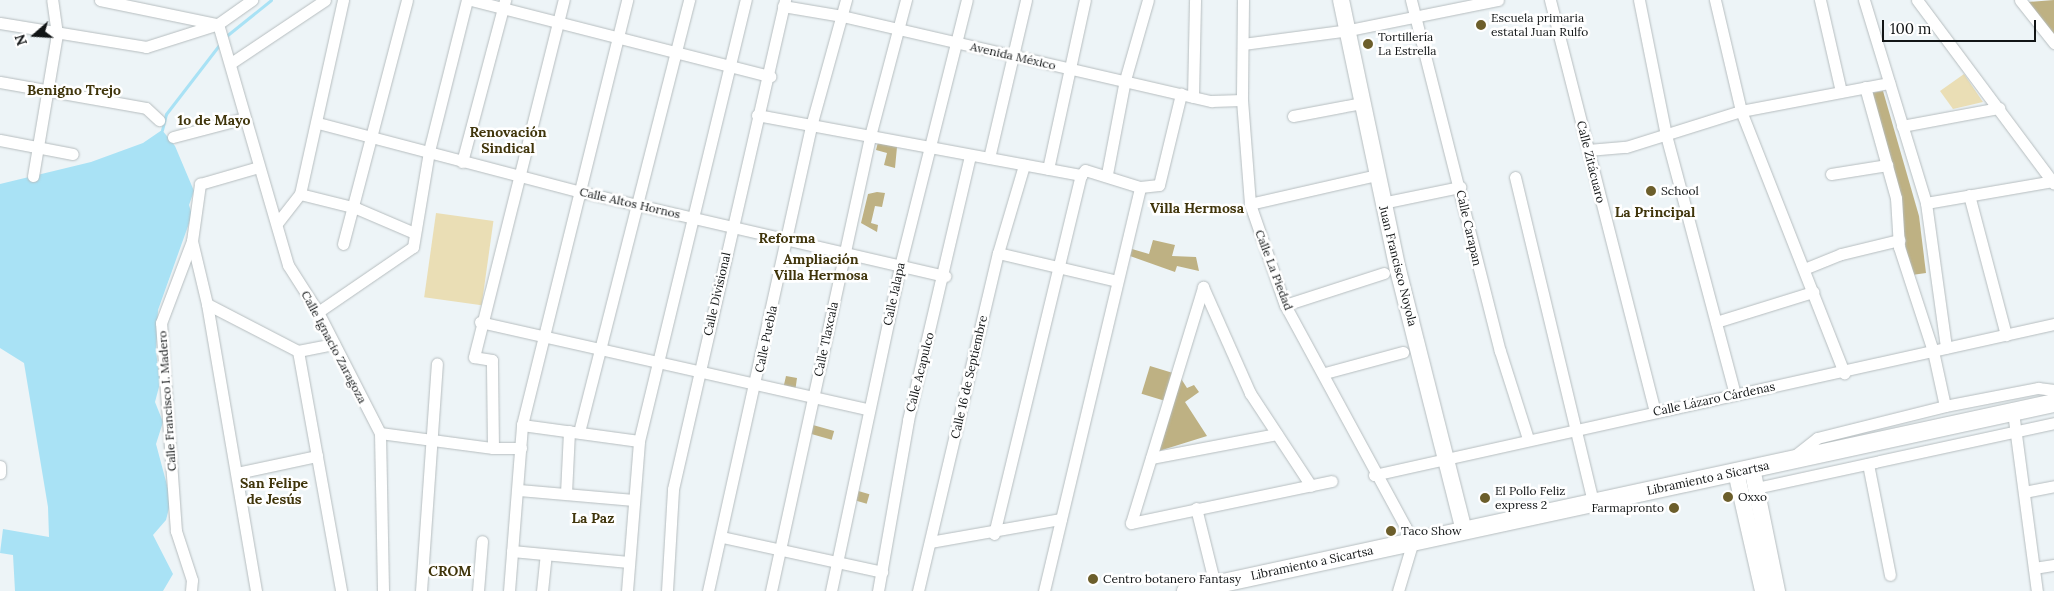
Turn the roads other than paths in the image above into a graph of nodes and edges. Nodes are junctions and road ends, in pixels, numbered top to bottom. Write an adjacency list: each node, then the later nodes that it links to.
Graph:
1 (52, 0): 41 (street)
2 (100, 0): 38 (street)
3 (252, 0): 38 (street)
4 (325, 0): 48 (street)
5 (343, 0): 68 (street)
6 (407, 0): 72 (street)
7 (467, 0): 79 (street)
8 (471, 0): 33 (street)
9 (564, 0): 36 (street)
10 (627, 0): 42 (street)
11 (689, 0): 46 (street)
12 (746, 0): 49 (street)
13 (846, 0): 34 (street, Calle Puebla)
14 (906, 0): 39 (street, Calle Tlaxcala)
15 (967, 0): 43 (street, Calle Jalapa)
16 (1026, 0): 47 (street)
17 (1085, 0): 50 (street)
18 (1148, 0): 52 (street)
19 (1195, 0): 59 (street)
20 (1243, 0): 45 (street, Calle La Piedad)
21 (1341, 0): 40 (street, Juan Francisco Noyola)
22 (1411, 0): 35 (street, Calle Carapan)
23 (1498, 0): 32 (street)
24 (1550, 0): 78 (street, Calle Zitácuaro)
25 (1639, 0): 71 (street)
26 (1715, 0): 63 (street)
27 (1820, 0): 57 (street)
28 (1864, 0): 54 (street)
29 (1917, 0): 62 (street)
30 (2020, 0): 44 (street)
31 (784, 3): 34 (street, Avenida México); 51 (street, Calle Divisional)
32 (1470, 3): 35 (street)
33 (504, 4): 36 (street); 83 (street)
34 (842, 16): 39 (street, Avenida México); 69 (street, Calle Puebla)
35 (1415, 16): 40 (street); 97 (street, Calle Carapan)
36 (560, 22): 42 (street); 88 (street)
37 (0, 23): 41 (street)
38 (219, 28): 41 (street); 48 (street, Calle Ignacio Zaragoza)
39 (899, 30): 43 (street, Avenida México); 73 (street, Calle Tlaxcala)
40 (1350, 30): 45 (street); 61 (street, Juan Francisco Noyola)
41 (57, 34): 56 (street)
42 (618, 37): 46 (street); 98 (street)
43 (955, 43): 47 (street, Avenida México); 77 (street, Calle Jalapa)
44 (2054, 43)
45 (1243, 44): 60 (street, Calle La Piedad)
46 (677, 52): 49 (street); 102 (street)
47 (1014, 57): 50 (street, Avenida México); 82 (street)
48 (230, 61): 66 (street, Calle Ignacio Zaragoza)
49 (730, 66): 51 (street); 106 (street)
50 (1071, 70): 52 (street, Avenida México); 87 (street)
51 (770, 76): 64 (street, Calle Divisional)
52 (1125, 80): 58 (street, Avenida México); 89 (street)
53 (0, 82): 56 (street)
54 (1889, 82): 55 (street); 70 (street)
55 (1866, 87): 57 (street); 85 (street)
56 (49, 90): 67 (street); 76 (street)
57 (1841, 92): 63 (street)
58 (1181, 94): 59 (street, Avenida México); 96 (street)
59 (1193, 96): 60 (street, Avenida México)
60 (1242, 100): 103 (street, Calle La Piedad)
61 (1362, 103): 65 (street); 90 (street, Juan Francisco Noyola)
62 (1999, 108): 70 (street); 95 (street)
63 (1741, 111): 71 (street); 118 (street)
64 (757, 116): 69 (street); 108 (street, Calle Divisional)
65 (1293, 116)
66 (245, 118): 74 (street); 86 (street, Calle Ignacio Zaragoza)
67 (159, 120)
68 (318, 123): 72 (street, Calle Altos Hornos); 99 (street)
69 (812, 126): 73 (street); 110 (street, Calle Puebla)
70 (1902, 126): 104 (street)
71 (1666, 135): 78 (street); 127 (street)
72 (373, 136): 79 (street, Calle Altos Hornos); 105 (street)
73 (870, 136): 77 (street); 114 (street, Calle Tlaxcala)
74 (173, 138)
75 (0, 140): 76 (street)
76 (41, 148): 80 (street); 93 (street)
77 (931, 148): 81 (street); 116 (street, Calle Jalapa)
78 (1588, 150): 149 (street, Calle Zitácuaro)
79 (428, 151): 83 (street, Calle Altos Hornos); 109 (street)
80 (73, 154)
81 (970, 155): 82 (street); 120 (street, Calle Acapulco)
82 (988, 158): 84 (street)
83 (462, 162): 88 (street, Calle Altos Hornos)
84 (1024, 165): 87 (street); 115 (street, Calle 16 de Septiembre)
85 (1887, 165): 91 (street); 111 (street)
86 (259, 167): 107 (street, Calle Ignacio Zaragoza); 112 (street, Calle Francisco I. Madero)
87 (1048, 169): 92 (street)
88 (520, 174): 98 (street, Calle Altos Hornos); 126 (street)
89 (1107, 174): 92 (street); 96 (street)
90 (1377, 174): 101 (street, Juan Francisco Noyola); 103 (street)
91 (1831, 174)
92 (1080, 175): 117 (street)
93 (34, 176)
94 (1515, 177): 153 (street)
95 (2054, 182): 100 (street)
96 (1140, 187): 121 (street)
97 (1460, 187): 101 (street); 158 (street, Calle Carapan)
98 (577, 192): 102 (street, Calle Altos Hornos); 130 (street)
99 (300, 194): 105 (street); 107 (street)
100 (1969, 195): 104 (street); 129 (street)
101 (1382, 203): 164 (street, Juan Francisco Noyola)
102 (637, 204): 106 (street, Calle Altos Hornos); 134 (street)
103 (1250, 204): 124 (street, Calle La Piedad)
104 (1926, 204): 132 (street)
105 (356, 208): 109 (street); 113 (street)
106 (692, 217): 108 (street, Calle Altos Hornos); 137 (street)
107 (278, 222): 125 (street, Calle Ignacio Zaragoza)
108 (732, 225): 110 (street, Calle Altos Hornos); 139 (street, Calle Divisional)
109 (412, 232): 125 (street)
110 (787, 238): 114 (street, Calle Altos Hornos); 142 (street, Calle Puebla)
111 (1899, 240): 118 (street); 135 (street)
112 (192, 241): 123 (street); 201 (street, Calle Francisco I. Madero)
113 (344, 244)
114 (845, 251): 116 (street, Calle Altos Hornos); 145 (street, Calle Tlaxcala)
115 (998, 253): 117 (street); 189 (street, Calle 16 de Septiembre)
116 (900, 266): 120 (street, Calle Altos Hornos); 148 (street, Calle Jalapa)
117 (1059, 268): 121 (street); 185 (street)
118 (1804, 270): 122 (street)
119 (1384, 273): 124 (street)
120 (945, 276): 198 (street, Calle Acapulco)
121 (1117, 281): 183 (street)
122 (1814, 292): 127 (street); 141 (street)
123 (207, 304): 133 (street); 171 (street)
124 (1285, 305): 140 (street, Calle La Piedad)
125 (318, 312): 131 (street, Calle Ignacio Zaragoza)
126 (480, 322): 130 (street); 161 (street)
127 (1716, 322): 144 (street)
128 (2054, 324): 129 (street, Calle Lázaro Cárdenas)
129 (2006, 335): 132 (street, Calle Lázaro Cárdenas)
130 (541, 337): 134 (street); 152 (street)
131 (334, 344): 133 (street); 156 (street, Calle Ignacio Zaragoza)
132 (1946, 348): 135 (street, Calle Lázaro Cárdenas)
133 (298, 351): 163 (street)
134 (601, 351): 137 (street); 155 (street)
135 (1933, 351): 141 (street, Calle Lázaro Cárdenas); 147 (street)
136 (1403, 352): 140 (street)
137 (656, 363): 139 (street); 160 (street)
138 (437, 364): 159 (street)
139 (699, 372): 142 (street); 210 (street, Calle Divisional)
140 (1325, 373): 172 (street, Calle La Piedad)
141 (1844, 373): 144 (street, Calle Lázaro Cárdenas)
142 (756, 385): 145 (street); 186 (street, Calle Puebla)
143 (2054, 390): 147 (street)
144 (1735, 394): 149 (street, Calle Lázaro Cárdenas)
145 (813, 398): 148 (street); 190 (street, Calle Tlaxcala)
146 (2054, 403): 150 (main road, Libramiento a Sicartsa)
147 (1945, 406): 166 (street)
148 (869, 410): 195 (street, Calle Jalapa)
149 (1655, 411): 153 (street, Calle Lázaro Cárdenas)
150 (2013, 412): 154 (street); 166 (main road, Libramiento a Sicartsa)
151 (2054, 423): 154 (street)
152 (522, 425): 155 (street); 162 (street)
153 (1578, 428): 158 (street, Calle Lázaro Cárdenas); 181 (street)
154 (2016, 430): 167 (street); 178 (street)
155 (574, 432): 160 (street); 179 (street)
156 (380, 433): 159 (street); 204 (street, Calle Ignacio Zaragoza)
157 (1277, 434): 165 (street); 165 (street); 174 (street)
158 (1528, 439): 164 (street, Calle Lázaro Cárdenas)
159 (433, 440): 161 (street); 205 (street)
160 (639, 441): 180 (street)
161 (493, 448): 162 (street)
162 (521, 448): 177 (street)
163 (317, 456): 171 (street); 203 (street)
164 (1445, 457): 172 (street, Calle Lázaro Cárdenas); 184 (street, Juan Francisco Noyola)
165 (1151, 458): 182 (street)
166 (1789, 460): 169 (main road, Libramiento a Sicartsa)
167 (1868, 464): 176 (street); 199 (street)
168 (0, 466): 170 (street)
169 (1744, 470): 176 (street); 181 (main road, Libramiento a Sicartsa); 193 (street)
170 (0, 473)
171 (237, 473): 202 (street)
172 (1374, 475): 188 (street, Calle La Piedad)
173 (1332, 481): 174 (street)
174 (1310, 486): 182 (street)
175 (2054, 486): 178 (street)
176 (1756, 488): 193 (street)
177 (519, 490): 179 (street); 191 (street)
178 (2024, 492): 197 (street)
179 (566, 493): 180 (street)
180 (634, 500): 194 (street)
181 (1593, 502): 184 (main road, Libramiento a Sicartsa)
182 (1196, 508): 200 (street)
183 (1061, 519): 185 (street); 216 (street)
184 (1464, 530): 188 (main road, Libramiento a Sicartsa)
185 (994, 534): 189 (street)
186 (722, 537): 190 (street); 211 (street, Calle Puebla)
187 (482, 541): 206 (street)
188 (1412, 541): 200 (main road, Libramiento a Sicartsa); 218 (street)
189 (930, 542): 215 (street, Calle 16 de Septiembre)
190 (780, 549): 195 (street); 212 (street, Calle Tlaxcala)
191 (512, 551): 192 (street); 207 (street)
192 (546, 555): 194 (street); 208 (street)
193 (1764, 561): 219 (street); 220 (street)
194 (628, 562): 209 (street)
195 (836, 562): 198 (street); 213 (street, Calle Jalapa)
196 (2054, 565): 197 (street)
197 (2034, 568): 221 (street)
198 (882, 572): 214 (street, Calle Acapulco)
199 (1890, 575)
200 (1221, 586): 217 (main road, Libramiento a Sicartsa)
201 (191, 591)
202 (256, 591)
203 (341, 591)
204 (384, 591)
205 (421, 591)
206 (478, 591)
207 (509, 591)
208 (542, 591)
209 (627, 591)
210 (666, 591)
211 (708, 591)
212 (771, 591)
213 (831, 591)
214 (878, 591)
215 (918, 591)
216 (1044, 591)
217 (1186, 591)
218 (1398, 591)
219 (1763, 591)
220 (1777, 591)
221 (2037, 591)

